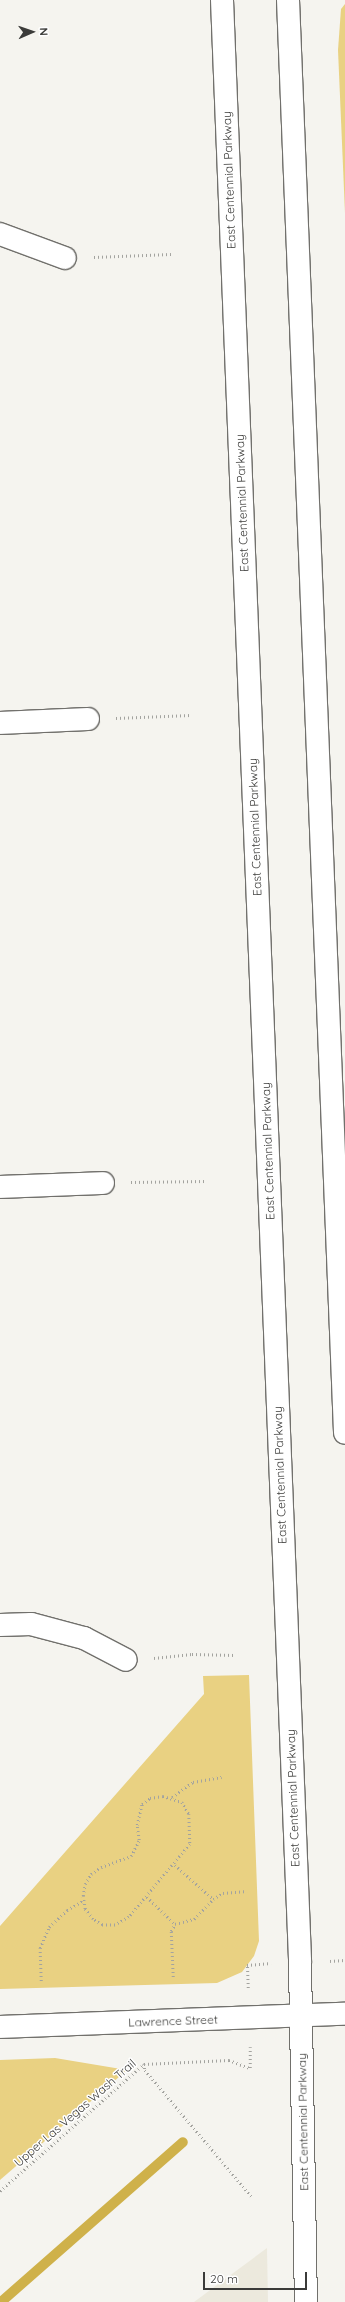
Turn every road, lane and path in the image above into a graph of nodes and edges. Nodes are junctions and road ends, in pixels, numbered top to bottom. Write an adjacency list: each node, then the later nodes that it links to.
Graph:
1 (222, 0): 25 (main road, East Centennial Parkway)
2 (288, 0): 12 (main road)
3 (0, 234): 5 (main road)
4 (171, 254): 5 (path)
5 (64, 258)
6 (191, 715): 7 (path)
7 (88, 719): 8 (main road)
8 (0, 723)
9 (206, 1181): 10 (path)
10 (103, 1183): 11 (main road)
11 (0, 1187)
12 (345, 1433)
13 (0, 1625): 15 (main road)
14 (235, 1655): 15 (path)
15 (126, 1660)
16 (222, 1777): 17 (path)
17 (172, 1797): 18 (path); 22 (path)
18 (175, 1865): 20 (path); 21 (path)
19 (247, 1891): 21 (path)
20 (146, 1897): 22 (path); 23 (path)
21 (213, 1899): 23 (path)
22 (84, 1900): 27 (path)
23 (175, 1924): 26 (path)
24 (345, 1960): 25 (path, Upper Las Vegas Wash Trail)
25 (300, 1962): 29 (main road, East Centennial Parkway); 30 (path, Upper Las Vegas Wash Trail)
26 (173, 1977)
27 (41, 1981)
28 (345, 2014): 29 (main road, Lawrence Street)
29 (300, 2015): 30 (main road, Lawrence Street); 35 (main road, East Centennial Parkway)
30 (249, 2018): 31 (main road, Lawrence Street); 32 (path, Upper Las Vegas Wash Trail)
31 (0, 2027)
32 (144, 2064): 33 (path, Upper Las Vegas Wash Trail); 34 (path)
33 (0, 2191)
34 (251, 2196)
35 (306, 2302)

